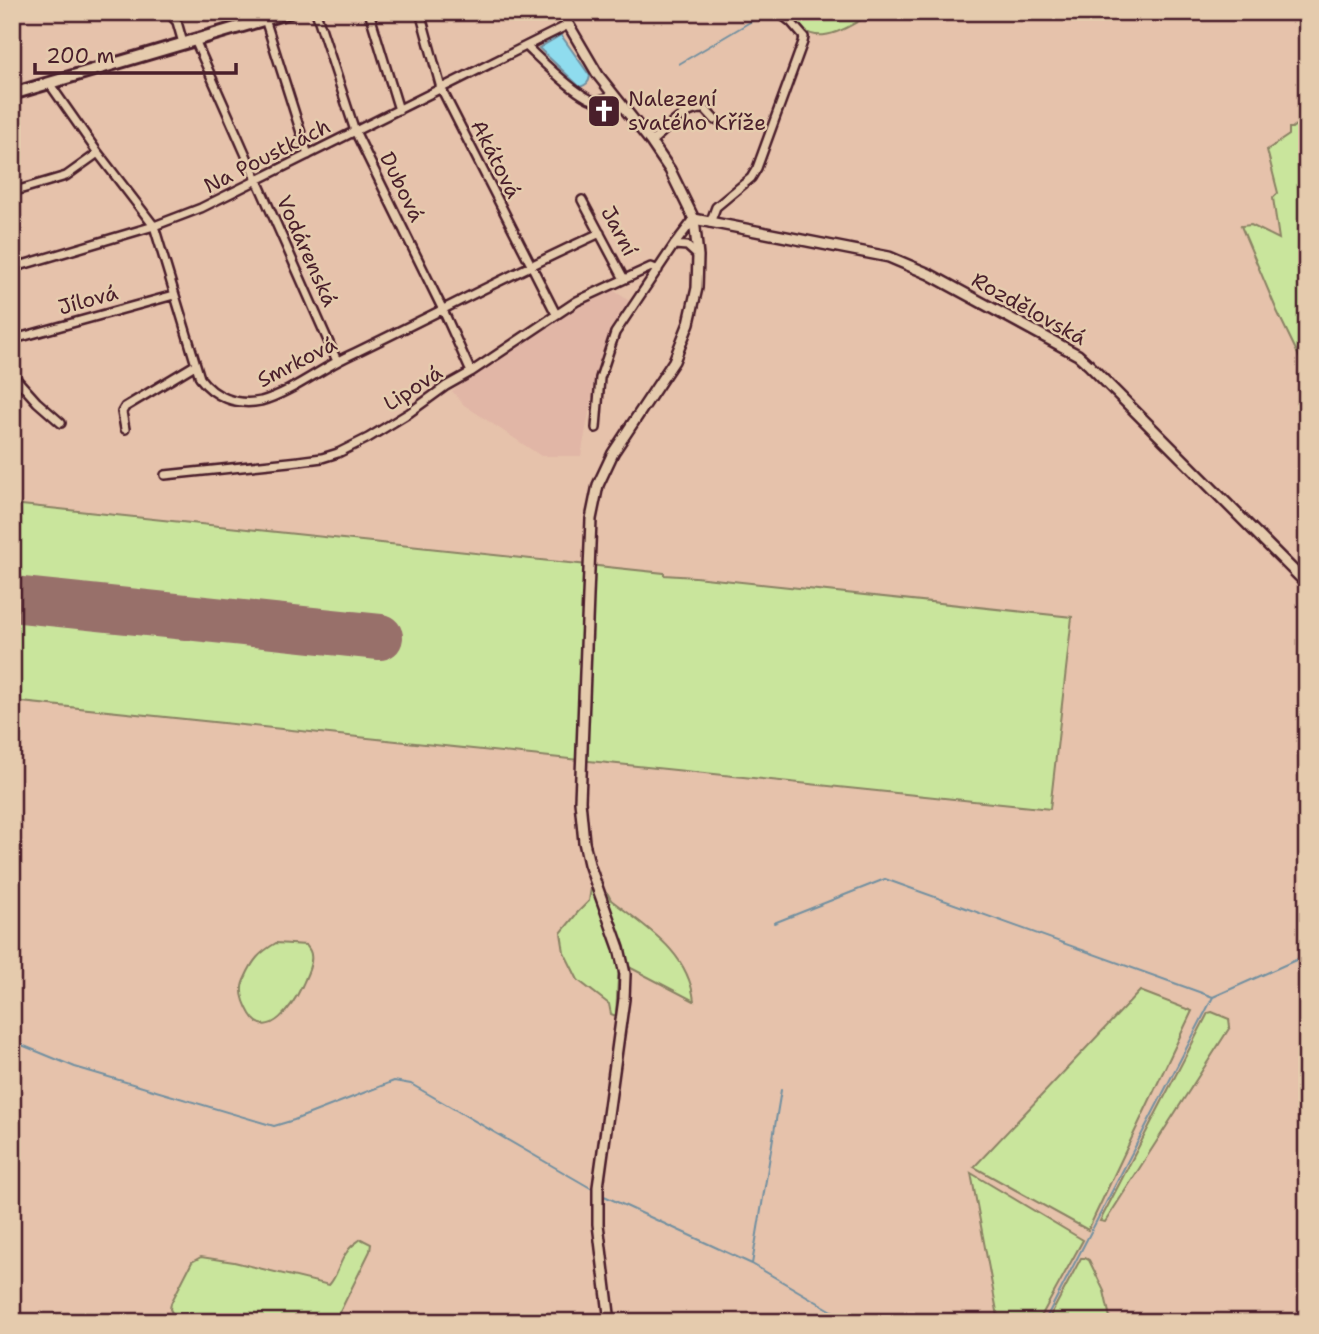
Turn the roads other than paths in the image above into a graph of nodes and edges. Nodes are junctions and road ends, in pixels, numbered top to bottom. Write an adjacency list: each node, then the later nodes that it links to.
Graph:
1 (171, 12): 11 (street)
2 (290, 12): 8 (main road)
3 (316, 12): 19 (street, Dubová)
4 (369, 12): 17 (street)
5 (420, 12): 14 (street, Akátová)
6 (561, 12): 9 (street)
7 (778, 12): 27 (street)
8 (265, 19): 10 (main road); 22 (street)
9 (568, 25): 12 (street, Na Poustkách); 16 (street)
10 (195, 40): 11 (main road); 23 (street, Vodárenská)
11 (183, 43): 13 (main road)
12 (526, 46): 14 (street, Na Poustkách); 16 (street)
13 (50, 83): 15 (main road); 21 (street, Smrková)
14 (441, 88): 17 (street, Na Poustkách); 32 (street, Akátová)
15 (12, 94)
16 (613, 95): 20 (street)
17 (398, 110): 19 (street, Na Poustkách)
18 (715, 120): 20 (street)
19 (355, 131): 22 (street, Na Poustkách); 37 (street, Dubová)
20 (651, 142): 26 (street)
21 (98, 152): 24 (street); 28 (street, Smrková)
22 (308, 155): 23 (street, Na Poustkách)
23 (257, 180): 28 (street, Na Poustkách); 40 (street, Vodárenská)
24 (12, 192)
25 (582, 200): 29 (street, Jarní)
26 (694, 219): 27 (street, Rozdělovská); 30 (street); 31 (street)
27 (710, 223): 48 (street, Rozdělovská)
28 (154, 226): 33 (street, Na Poustkách); 36 (street, Smrková)
29 (600, 233): 32 (street, Smrková); 35 (street, Jarní)
30 (674, 245): 31 (street); 34 (street)
31 (698, 256): 49 (street)
32 (530, 265): 37 (street, Smrková); 38 (street, Akátová)
33 (12, 268)
34 (658, 270): 35 (street, Lipová); 45 (street)
35 (624, 279): 38 (street, Lipová)
36 (174, 295): 39 (street, Jílová); 41 (street, Smrková)
37 (443, 310): 40 (street, Smrková); 42 (street, Dubová)
38 (556, 314): 42 (street, Lipová)
39 (13, 339)
40 (337, 361): 41 (street, Smrková)
41 (195, 365): 46 (street)
42 (471, 372): 47 (street, Lipová)
43 (12, 374): 44 (street)
44 (61, 423)
45 (596, 428)
46 (125, 429)
47 (165, 475)
48 (1307, 584)
49 (610, 1322)

